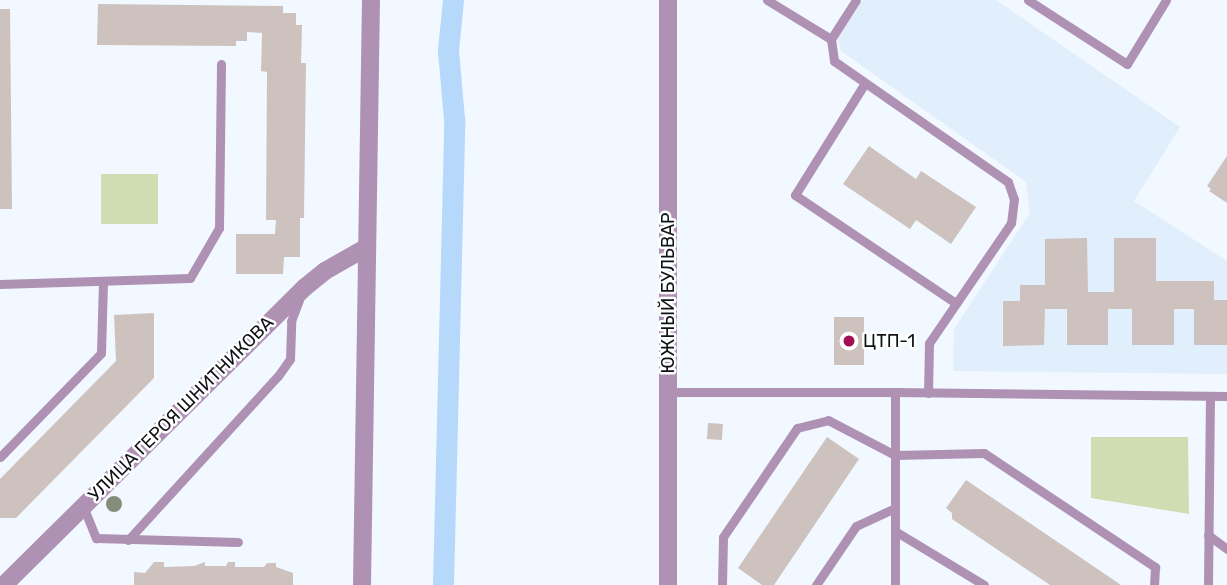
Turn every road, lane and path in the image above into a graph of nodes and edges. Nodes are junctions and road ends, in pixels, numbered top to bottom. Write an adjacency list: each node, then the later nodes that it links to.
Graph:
1 (371, 0): 10 (street)
2 (668, 0): 15 (street, ЮЖНЫЙ БУЛЬВАР)
3 (767, 0): 7 (lane)
4 (856, 0): 7 (lane)
5 (1028, 0): 6 (lane)
6 (1166, 0)
7 (831, 39): 9 (lane)
8 (221, 64): 11 (lane)
9 (865, 83): 14 (lane); 14 (lane)
10 (368, 247): 13 (street, УЛИЦА ГЕРОЯ ШНИТНИКОВА); 30 (street)
11 (103, 281): 12 (lane); 21 (lane)
12 (0, 284)
13 (303, 288): 22 (street, УЛИЦА ГЕРОЯ ШНИТНИКОВА); 26 (lane)
14 (956, 303): 17 (lane)
15 (668, 392): 16 (lane); 31 (street, ЮЖНЫЙ БУЛЬВАР)
16 (895, 392): 17 (lane); 20 (lane)
17 (928, 393): 18 (lane)
18 (1210, 396): 19 (lane); 25 (lane)
19 (1227, 396)
20 (895, 455): 23 (lane); 32 (lane); 36 (lane)
21 (0, 457)
22 (83, 506): 26 (lane); 29 (street, УЛИЦА ГЕРОЯ ШНИТНИКОВА)
23 (895, 508): 24 (lane); 33 (lane)
24 (895, 531): 34 (lane); 35 (lane)
25 (1208, 535): 28 (lane); 37 (lane)
26 (128, 540): 27 (lane)
27 (238, 542)
28 (1227, 549)
29 (11, 581)
30 (362, 585)
31 (668, 585)
32 (722, 585)
33 (816, 585)
34 (895, 585)
35 (983, 585)
36 (1154, 585)
37 (1208, 585)

